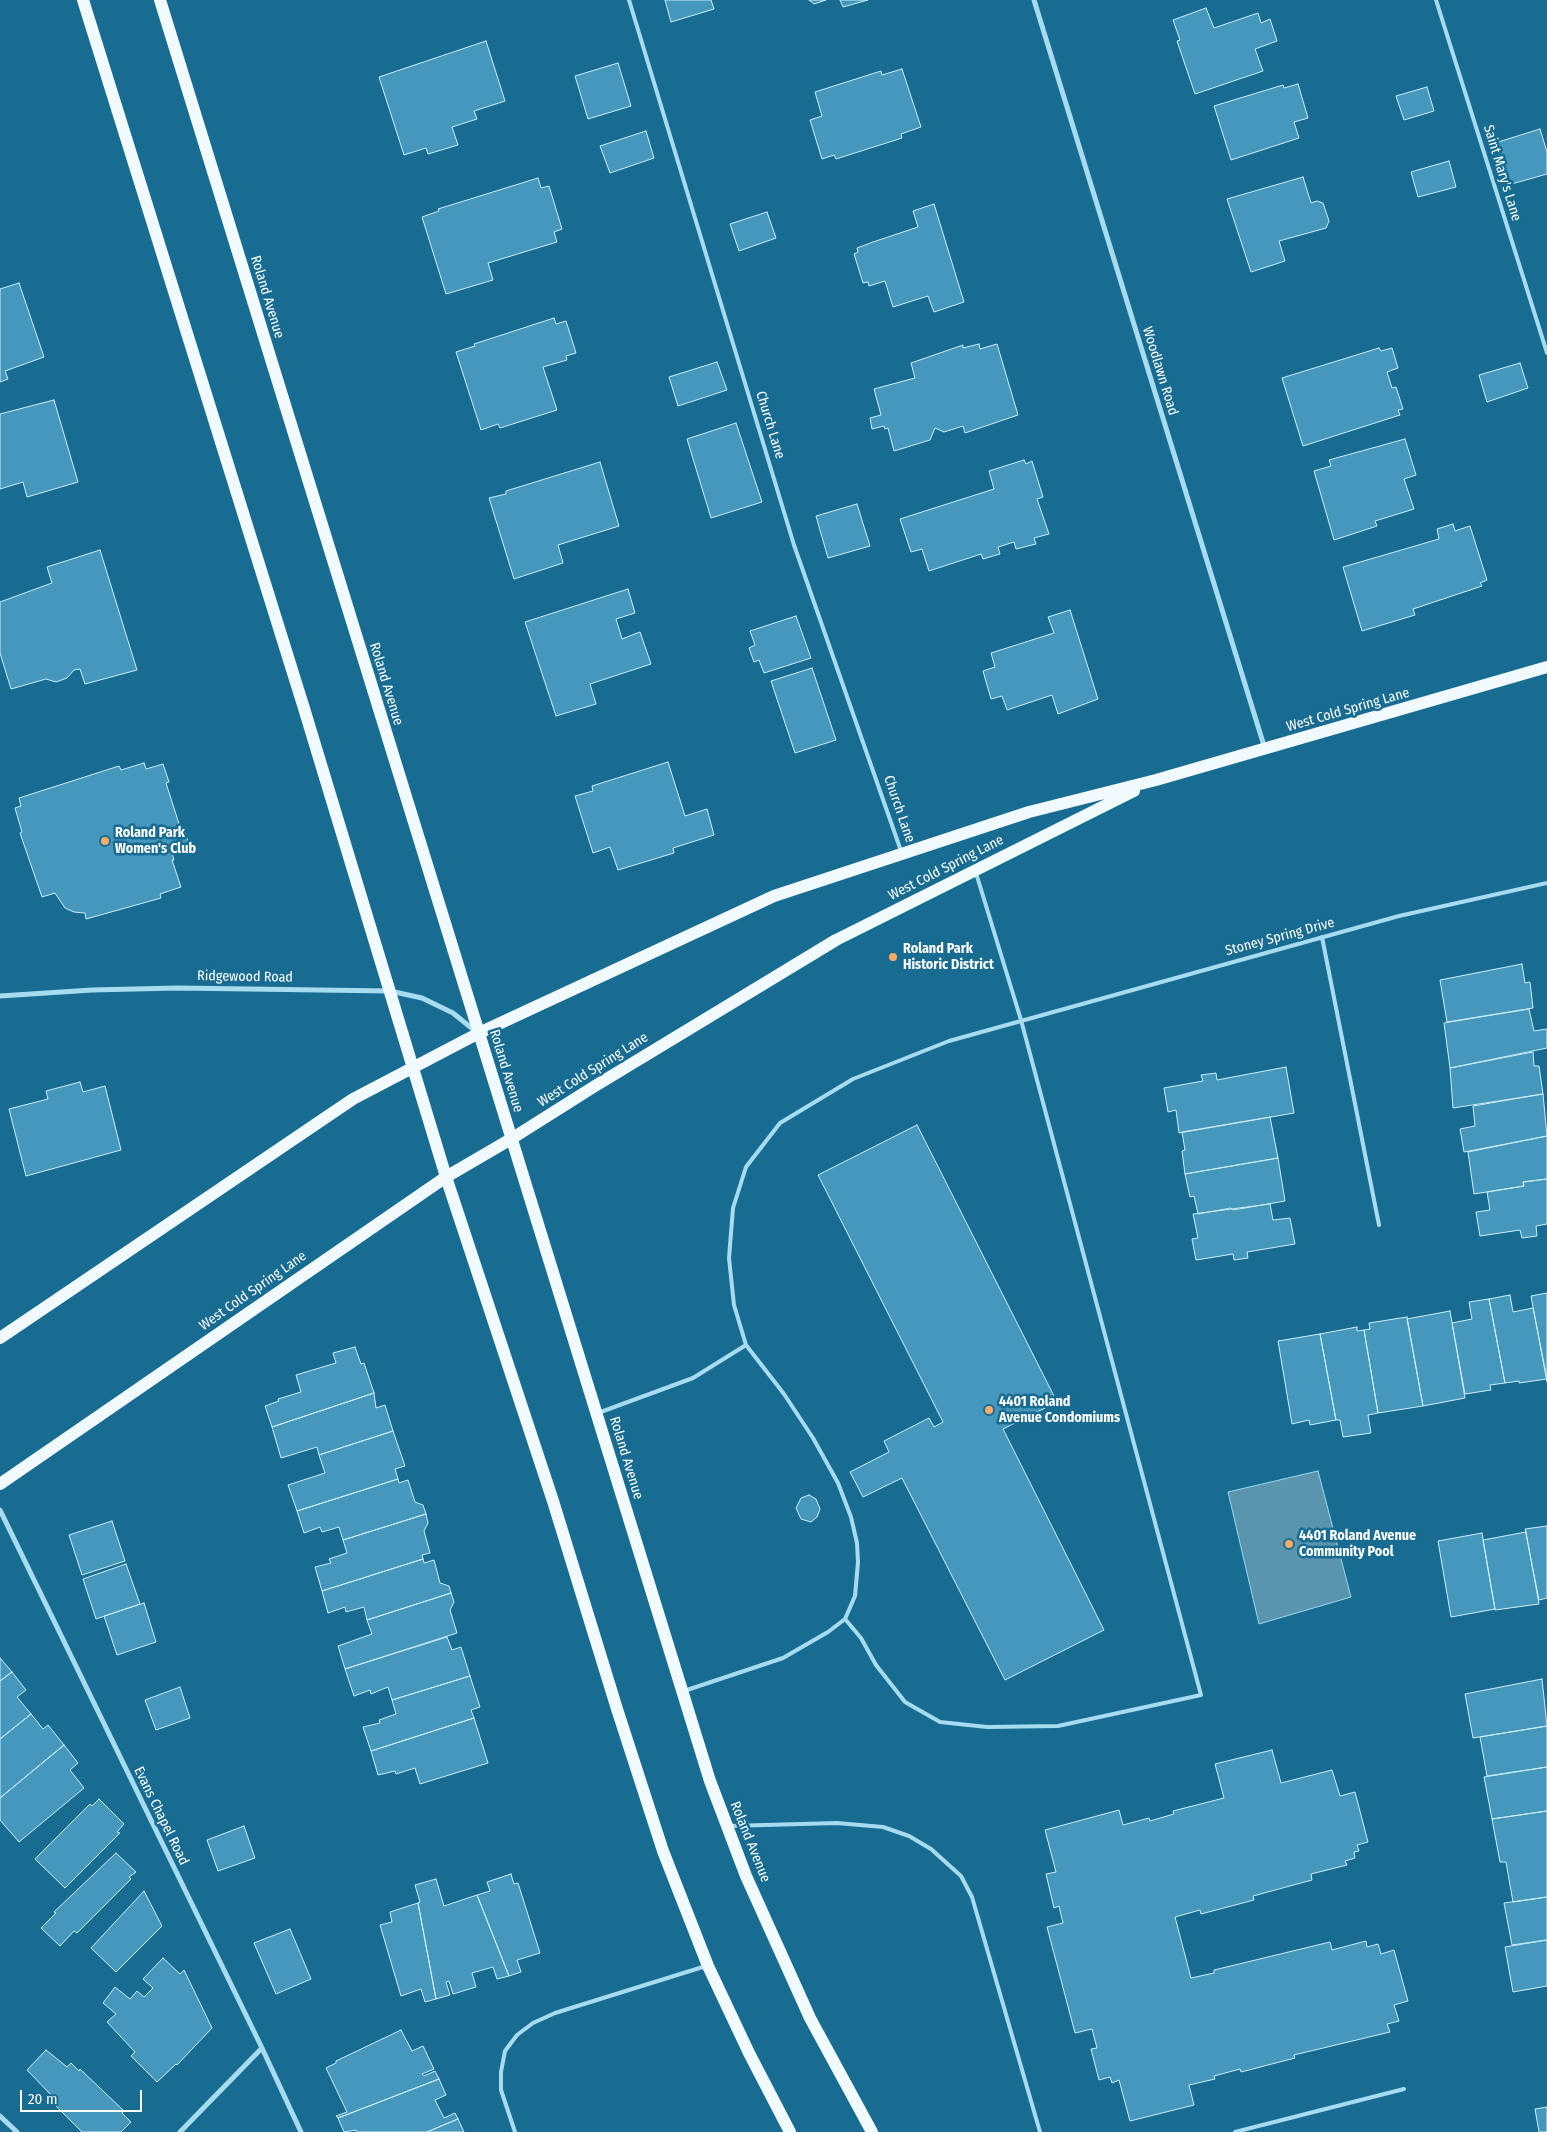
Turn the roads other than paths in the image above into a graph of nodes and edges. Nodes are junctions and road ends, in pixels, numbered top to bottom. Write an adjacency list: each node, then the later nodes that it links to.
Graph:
1 (82, 0): 14 (main road)
2 (160, 0): 17 (main road, Roland Avenue)
3 (629, 0): 10 (lane, Church Lane)
4 (1034, 0): 8 (street, Woodlawn Road)
5 (1436, 0): 6 (lane, Saint Mary's Lane)
6 (1547, 352)
7 (1547, 667): 8 (main road, West Cold Spring Lane)
8 (1265, 749): 9 (main road, West Cold Spring Lane)
9 (1156, 780): 10 (main road, West Cold Spring Lane); 11 (main road, West Cold Spring Lane)
10 (902, 853): 17 (main road, West Cold Spring Lane)
11 (975, 870): 16 (lane); 19 (main road, West Cold Spring Lane)
12 (1547, 883): 13 (lane, Stoney Spring Drive)
13 (1322, 937): 16 (lane, Stoney Spring Drive); 21 (lane)
14 (390, 991): 15 (street, Ridgewood Road); 17 (street, Ridgewood Road); 18 (main road)
15 (0, 996)
16 (1021, 1020): 23 (lane, Stoney Spring Drive); 27 (lane)
17 (479, 1033): 18 (main road, West Cold Spring Lane); 19 (main road, Roland Avenue)
18 (413, 1067): 20 (main road); 22 (main road, West Cold Spring Lane)
19 (512, 1139): 20 (main road, West Cold Spring Lane); 24 (main road, Roland Avenue)
20 (446, 1177): 25 (main road, West Cold Spring Lane); 30 (main road)
21 (1379, 1225)
22 (0, 1338)
23 (746, 1345): 24 (lane); 27 (lane)
24 (596, 1414): 28 (main road, Roland Avenue)
25 (0, 1484)
26 (0, 1510): 31 (street, Evans Chapel Road)
27 (845, 1619): 28 (lane)
28 (682, 1692): 29 (main road, Roland Avenue)
29 (727, 1826): 39 (main road, Roland Avenue); 40 (lane)
30 (708, 1966): 37 (lane); 38 (main road)
31 (262, 2048): 35 (street); 36 (street, Evans Chapel Road)
32 (1404, 2089): 41 (lane)
33 (0, 2116): 34 (street)
34 (17, 2132)
35 (180, 2132)
36 (301, 2132)
37 (515, 2132)
38 (790, 2132)
39 (872, 2132)
40 (1040, 2132)
41 (1235, 2132)

